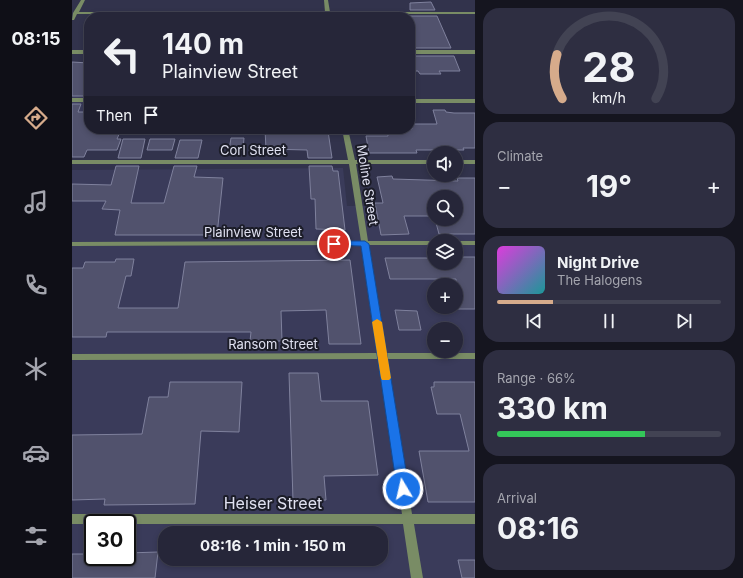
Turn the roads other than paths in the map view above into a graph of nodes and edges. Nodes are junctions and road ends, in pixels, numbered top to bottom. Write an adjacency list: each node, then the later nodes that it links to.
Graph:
1 (82, 0): 4 (street)
2 (326, 0): 3 (street)
3 (328, 12)
4 (75, 13): 5 (street); 8 (street)
5 (84, 13)
6 (475, 13): 7 (street)
7 (415, 14)
8 (72, 19)
9 (72, 52): 10 (street)
10 (84, 52)
11 (415, 52): 12 (street)
12 (475, 52)
13 (72, 100): 14 (street)
14 (84, 100)
15 (415, 101): 16 (street)
16 (475, 101)
17 (346, 134): 19 (street, Moline Street)
18 (72, 162): 19 (street, Corl Street)
19 (352, 162): 20 (street, Corl Street); 27 (street, Moline Street)
20 (427, 162)
21 (463, 162): 22 (street)
22 (475, 162)
23 (427, 243): 27 (street, Plainview Street)
24 (463, 243): 25 (street)
25 (475, 243)
26 (72, 244): 27 (street, Plainview Street)
27 (365, 244): 28 (street, Moline Street)
28 (382, 356): 29 (street, Ransom Street); 30 (street, Ransom Street); 32 (street, Moline Street)
29 (475, 356)
30 (72, 358)
31 (72, 519): 32 (street, Heiser Street)
32 (408, 519): 33 (street, Heiser Street); 34 (street, Moline Street)
33 (475, 519)
34 (417, 578)

